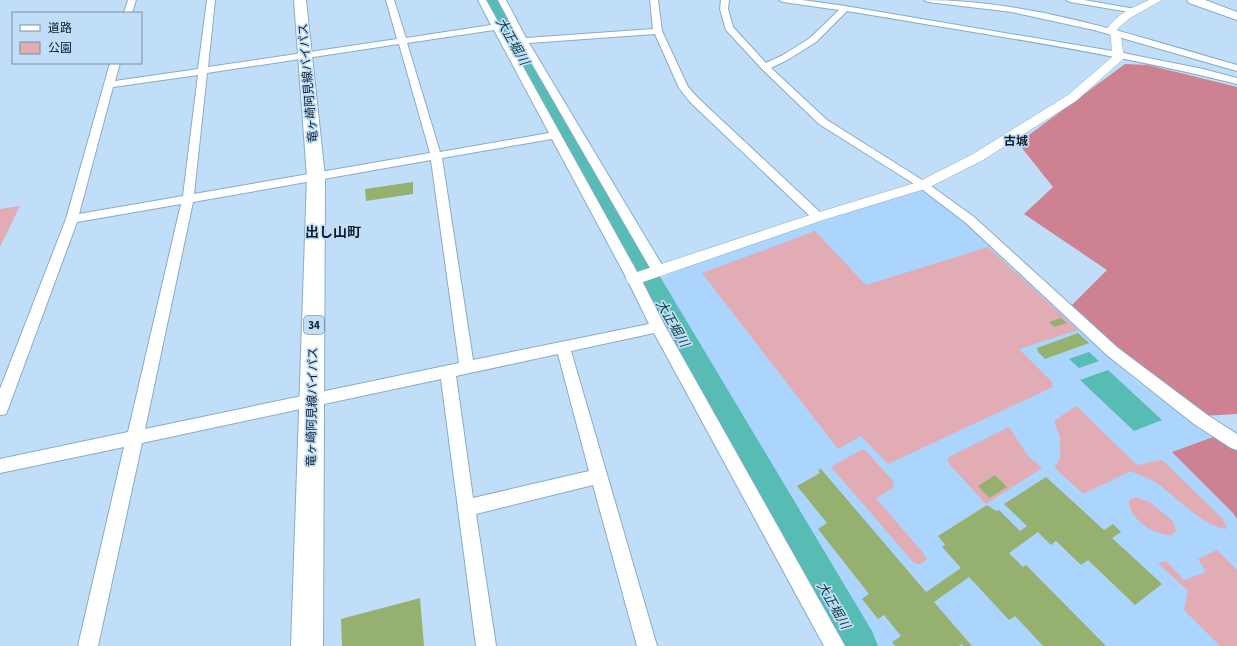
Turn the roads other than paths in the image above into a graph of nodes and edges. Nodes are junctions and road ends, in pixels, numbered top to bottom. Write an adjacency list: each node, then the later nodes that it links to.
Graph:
1 (132, 0): 17 (street)
2 (211, 0): 30 (street)
3 (300, 0): 26 (main road, 竜ヶ崎阿見線バイパス / 34)
4 (390, 0): 23 (street)
5 (482, 0): 19 (street)
6 (502, 0): 22 (street)
7 (654, 0): 20 (street)
8 (725, 0): 28 (street)
9 (783, 0): 14 (street)
10 (931, 0): 21 (street)
11 (1070, 0): 16 (street)
12 (1157, 0): 16 (street)
13 (1194, 0): 18 (main road)
14 (813, 1): 15 (street)
15 (845, 8): 25 (street); 28 (street)
16 (1135, 11): 21 (street)
17 (128, 12)
18 (1237, 16)
19 (496, 27): 23 (street); 24 (street)
20 (658, 30): 22 (street); 38 (street)
21 (1114, 33): 25 (street); 29 (street)
22 (522, 40): 24 (street); 40 (street)
23 (402, 41): 26 (street); 34 (street)
24 (507, 42): 33 (street)
25 (1118, 55): 31 (street); 36 (street)
26 (306, 56): 30 (street); 35 (main road, 竜ヶ崎阿見線バイパス / 34)
27 (115, 64): 32 (street)
28 (765, 67): 36 (street)
29 (1237, 68)
30 (204, 71): 32 (street); 37 (street)
31 (1237, 81)
32 (109, 86): 39 (street)
33 (555, 135): 34 (street); 41 (street)
34 (436, 156): 35 (street); 44 (street)
35 (316, 177): 37 (street); 46 (main road, 竜ヶ崎阿見線バイパス / 34)
36 (922, 185): 38 (street); 49 (street)
37 (188, 199): 39 (street); 48 (street)
38 (818, 217): 40 (street)
39 (72, 219): 47 (street)
40 (658, 270): 41 (street)
41 (634, 278): 42 (street)
42 (658, 326): 43 (street); 57 (street)
43 (563, 346): 44 (street); 51 (street)
44 (467, 367): 45 (street)
45 (448, 371): 46 (street); 52 (street)
46 (313, 399): 48 (street); 54 (main road, 竜ヶ崎阿見線バイパス / 34)
47 (0, 409)
48 (134, 437): 50 (street); 53 (street)
49 (1237, 443)
50 (0, 466)
51 (598, 476): 52 (street); 56 (street)
52 (466, 508): 55 (street)
53 (88, 646)
54 (307, 646)
55 (486, 646)
56 (647, 646)
57 (834, 646)

